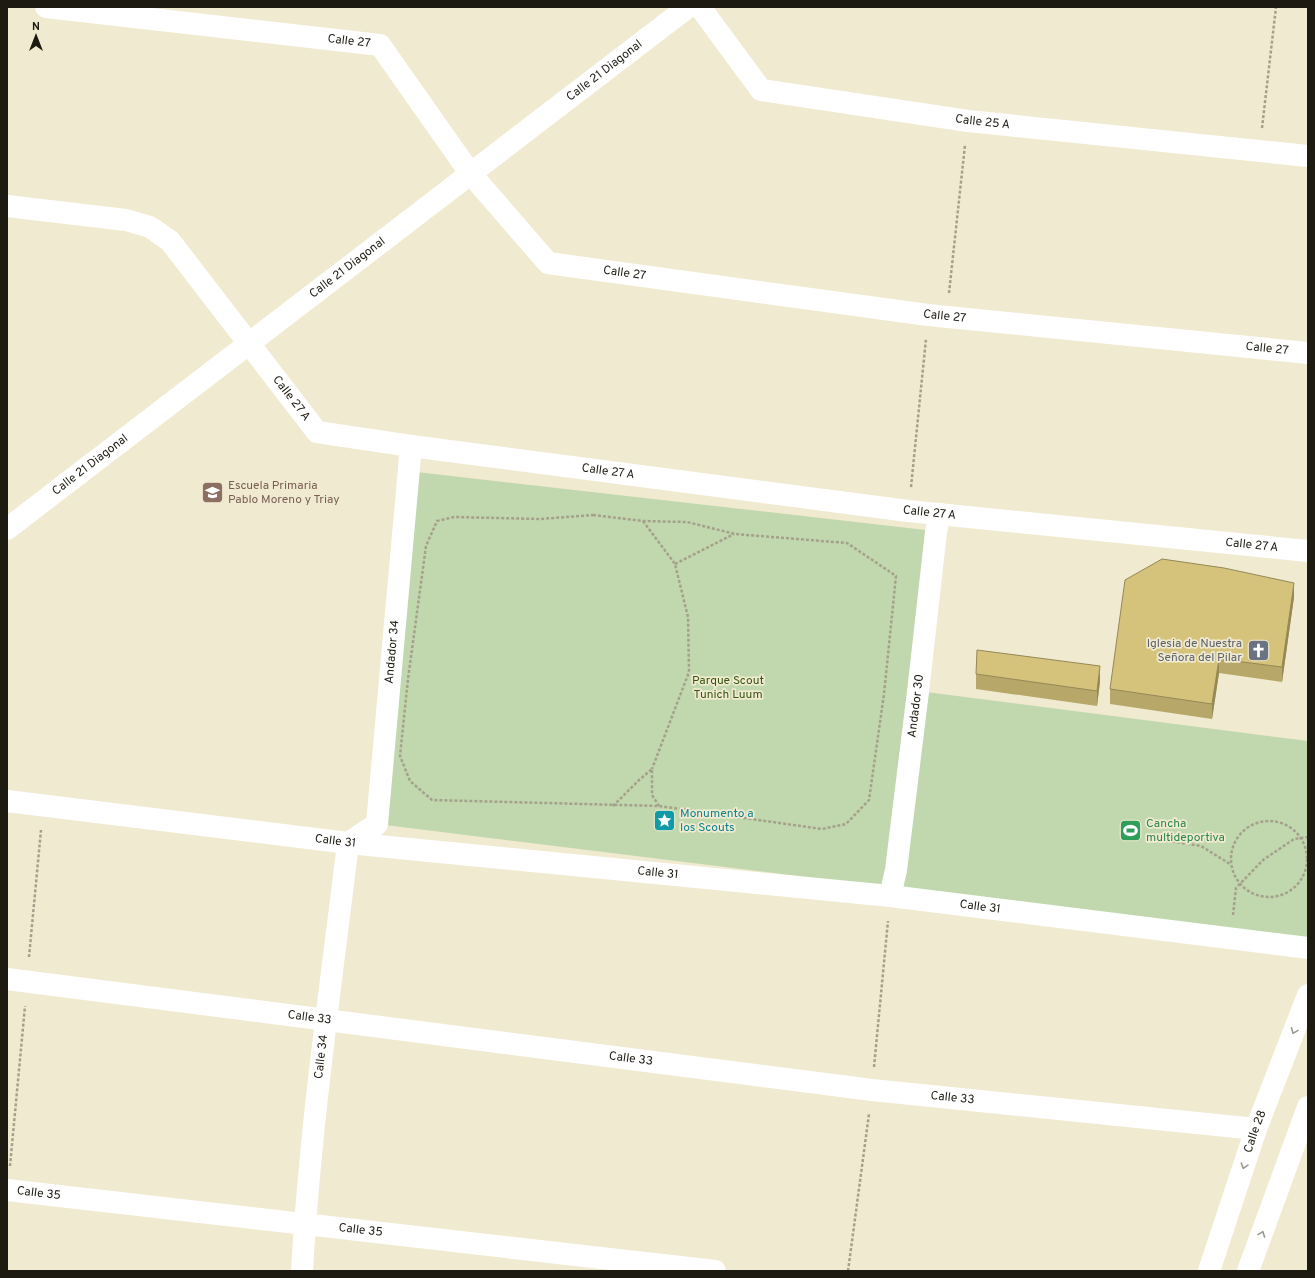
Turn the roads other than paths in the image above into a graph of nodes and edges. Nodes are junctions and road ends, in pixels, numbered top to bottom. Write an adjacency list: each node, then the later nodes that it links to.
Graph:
1 (46, 7): 5 (street, Calle 27)
2 (688, 7): 5 (street, Calle 21 Diagonal)
3 (700, 7): 4 (street, Calle 25 A)
4 (1308, 156)
5 (470, 173): 7 (street, Calle 21 Diagonal); 8 (street, Calle 27)
6 (7, 206): 7 (street, Calle 27 A)
7 (250, 343): 9 (street, Calle 27 A); 11 (street, Calle 21 Diagonal)
8 (1308, 353)
9 (411, 446): 10 (street, Calle 27 A); 14 (street, Andador 34)
10 (940, 514): 12 (street, Calle 27 A); 15 (street, Andador 30)
11 (7, 529)
12 (1308, 551)
13 (7, 801): 14 (street, Calle 31)
14 (348, 843): 15 (street, Calle 31); 19 (street, Calle 34)
15 (890, 896): 16 (street, Calle 31)
16 (1308, 948)
17 (7, 979): 19 (street, Calle 33)
18 (1308, 995): 21 (street, Calle 28, one-way to 21)
19 (326, 1019): 21 (street, Calle 33); 23 (street, Calle 34)
20 (1308, 1107): 27 (street, one-way to 20)
21 (1256, 1129): 26 (street, Calle 28, one-way to 26)
22 (7, 1190): 23 (street, Calle 35)
23 (305, 1224): 24 (street, Calle 34); 25 (street, Calle 35)
24 (302, 1271)
25 (715, 1271)
26 (1209, 1271)
27 (1248, 1271)

